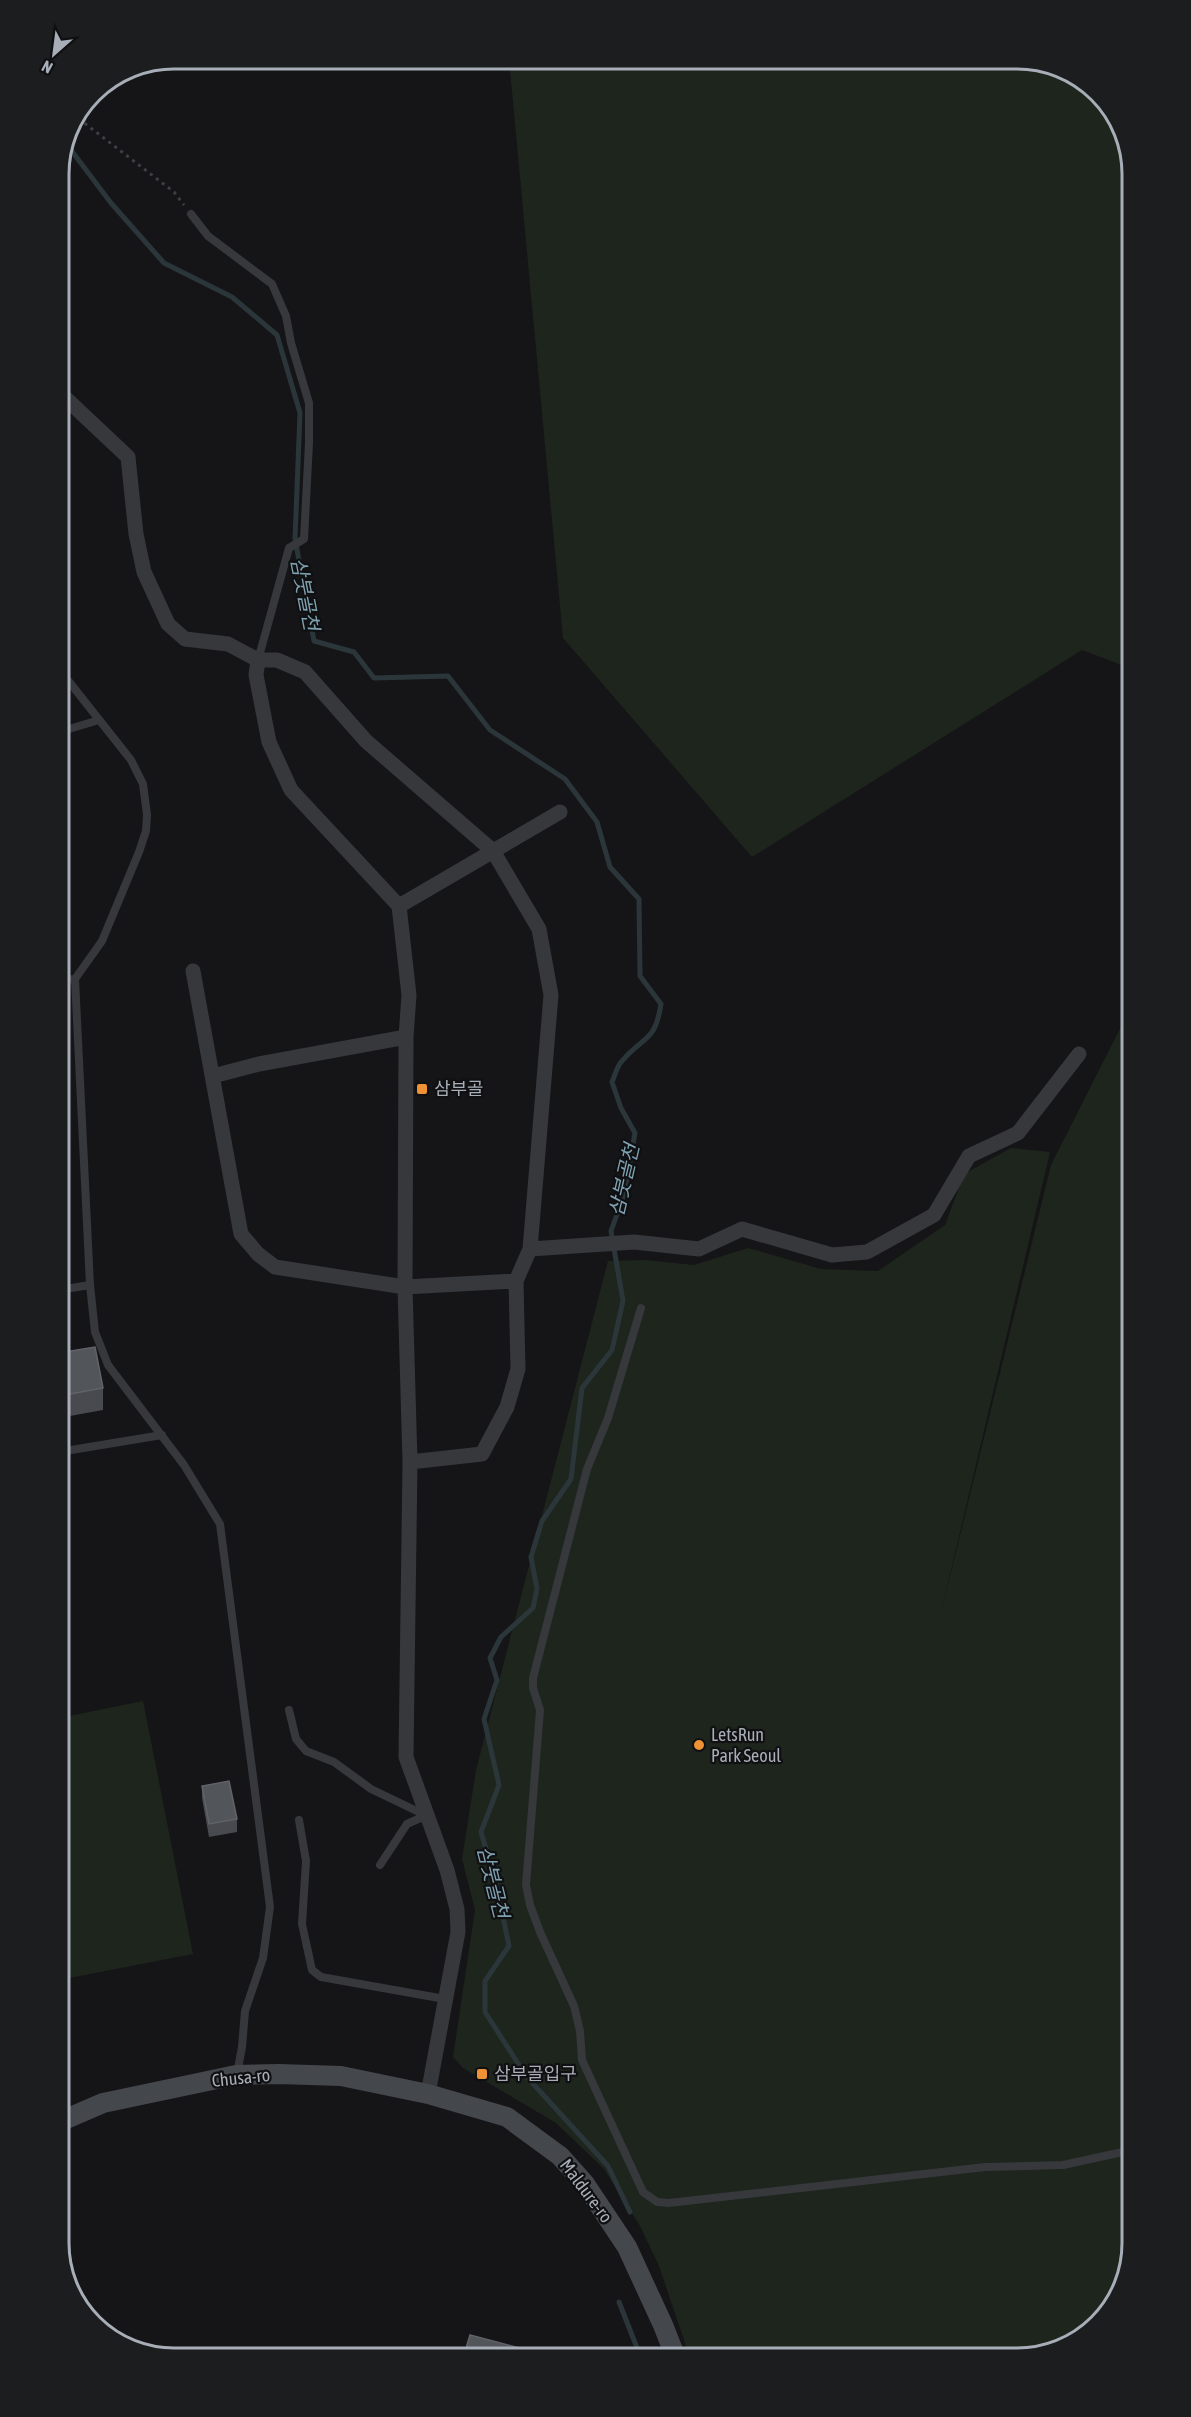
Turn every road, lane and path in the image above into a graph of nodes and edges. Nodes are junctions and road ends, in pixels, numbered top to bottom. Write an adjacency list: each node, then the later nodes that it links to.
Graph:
1 (84, 122): 2 (path)
2 (191, 214): 4 (lane)
3 (69, 401): 4 (street)
4 (258, 660): 9 (street); 10 (street)
5 (69, 682): 6 (lane)
6 (99, 720): 7 (lane); 13 (lane)
7 (69, 729)
8 (560, 812): 9 (street)
9 (494, 851): 10 (street); 17 (street)
10 (399, 906): 14 (street)
11 (193, 971): 16 (street)
12 (69, 979): 13 (lane)
13 (75, 979): 19 (lane)
14 (406, 1037): 16 (street); 20 (street)
15 (1079, 1054): 17 (street)
16 (213, 1076): 20 (street)
17 (530, 1249): 18 (street)
18 (516, 1281): 20 (street); 25 (street)
19 (90, 1285): 21 (lane); 23 (lane)
20 (405, 1287): 25 (street)
21 (69, 1288)
22 (641, 1308): 34 (lane)
23 (162, 1435): 24 (lane); 31 (lane)
24 (69, 1450)
25 (410, 1462): 27 (street)
26 (289, 1710): 27 (lane)
27 (427, 1815): 29 (lane); 30 (street)
28 (299, 1820): 30 (lane)
29 (380, 1865)
30 (445, 1999): 32 (street)
31 (236, 2075): 32 (street, Chusa-ro); 33 (street, Chusa-ro)
32 (428, 2094): 35 (street, Maldure-ro)
33 (69, 2117)
34 (1122, 2152)
35 (672, 2348)

